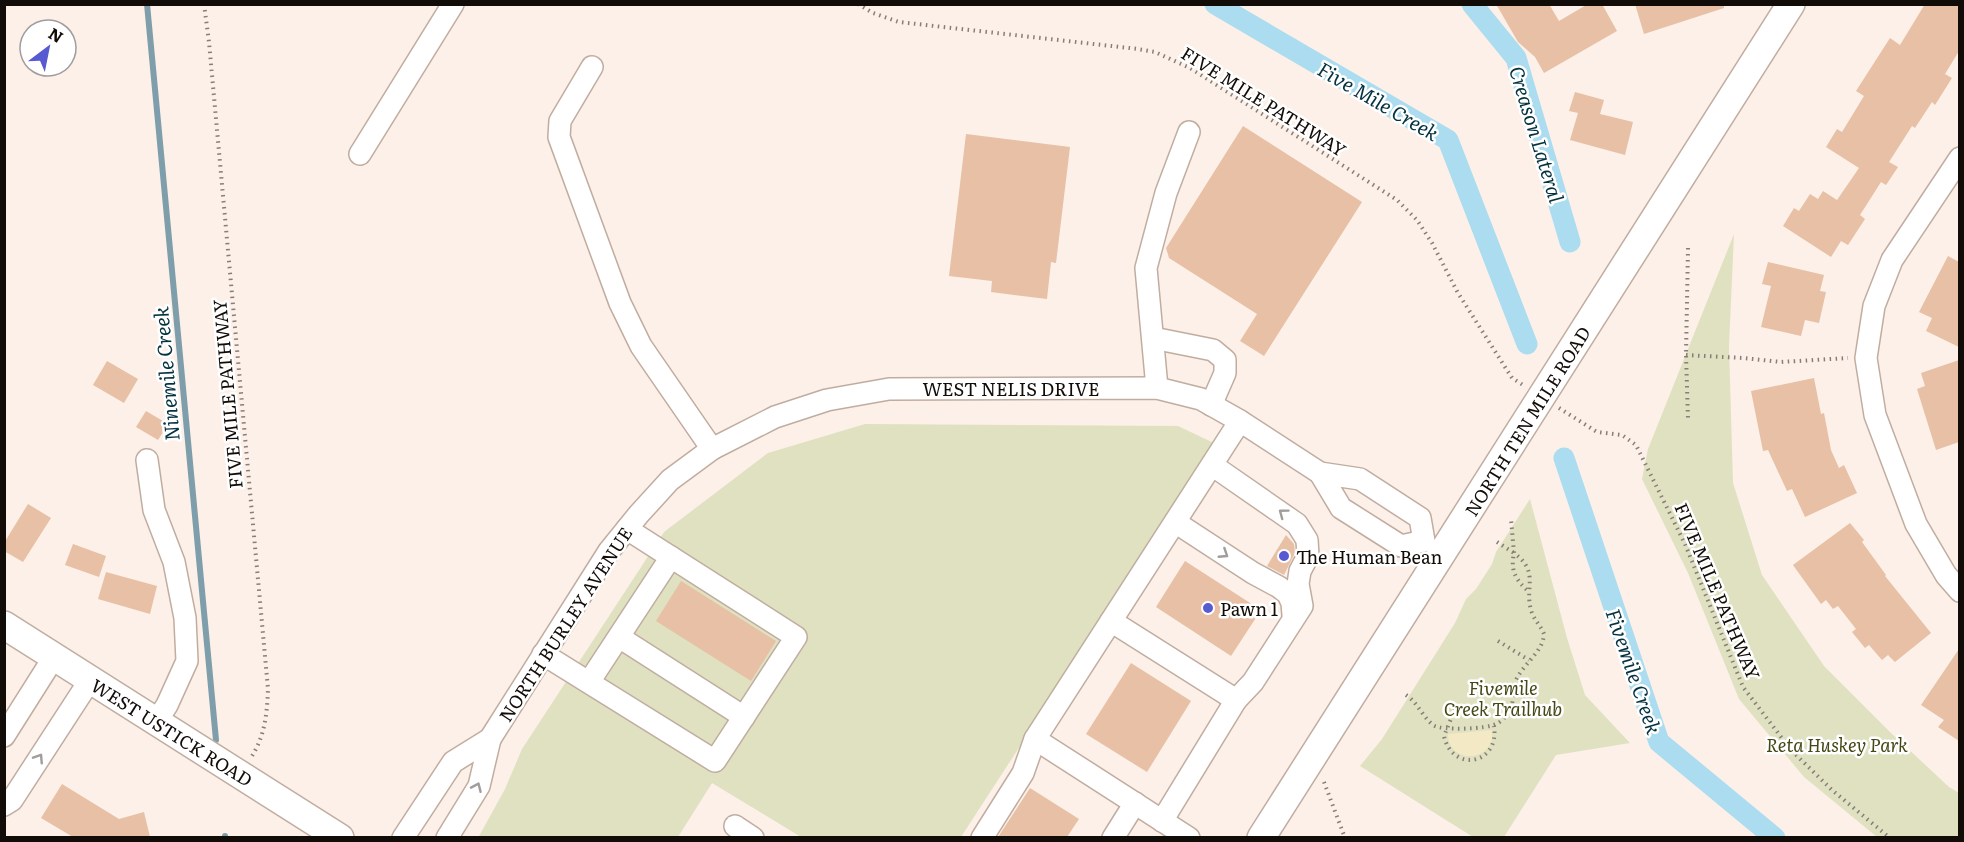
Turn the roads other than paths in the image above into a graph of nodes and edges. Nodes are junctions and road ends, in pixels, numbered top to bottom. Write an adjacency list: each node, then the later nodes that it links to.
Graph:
1 (453, 4): 5 (street)
2 (1791, 4): 18 (main road, NORTH TEN MILE ROAD)
3 (592, 66): 11 (street)
4 (1189, 132): 7 (street)
5 (360, 154)
6 (1959, 158): 21 (street)
7 (1153, 338): 8 (street); 9 (street)
8 (1157, 388): 9 (street, WEST NELIS DRIVE); 11 (street, WEST NELIS DRIVE)
9 (1211, 405): 10 (street, WEST NELIS DRIVE)
10 (1240, 421): 13 (street); 14 (street, WEST NELIS DRIVE)
11 (703, 455): 16 (street, NORTH BURLEY AVENUE)
12 (147, 460): 32 (street)
13 (1212, 465): 15 (street); 17 (street, one-way to 13)
14 (1320, 473): 18 (street, WEST NELIS DRIVE); 18 (street, WEST NELIS DRIVE)
15 (1175, 522): 20 (street, one-way to 20); 23 (street)
16 (627, 529): 19 (street); 26 (street, NORTH BURLEY AVENUE)
17 (1307, 540): 20 (street); 22 (street)
18 (1434, 547): 47 (main road, NORTH TEN MILE ROAD)
19 (671, 557): 25 (street); 31 (street)
20 (1279, 587): 22 (street)
21 (1959, 591)
22 (1293, 619): 30 (street)
23 (1111, 621): 30 (street); 35 (street)
24 (4, 625): 27 (main road, WEST USTICK ROAD)
25 (619, 637): 29 (street); 31 (street)
26 (543, 654): 29 (street); 34 (street, NORTH BURLEY AVENUE)
27 (54, 657): 28 (main road, WEST USTICK ROAD); 33 (street)
28 (90, 680): 32 (main road, WEST USTICK ROAD); 37 (street, one-way to 28)
29 (589, 682): 31 (street)
30 (1236, 700): 38 (street)
31 (744, 717)
32 (156, 722): 40 (main road, WEST USTICK ROAD)
33 (4, 736)
34 (490, 739): 41 (street, NORTH BURLEY AVENUE); 42 (street, NORTH BURLEY AVENUE, one-way to 34)
35 (1035, 739): 36 (street); 44 (street)
36 (1135, 803): 38 (street); 45 (street)
37 (4, 804)
38 (1162, 821): 46 (street)
39 (735, 826): 43 (street)
40 (340, 837)
41 (404, 837)
42 (447, 837)
43 (753, 837)
44 (982, 837)
45 (1113, 837)
46 (1185, 837)
47 (1261, 837)

